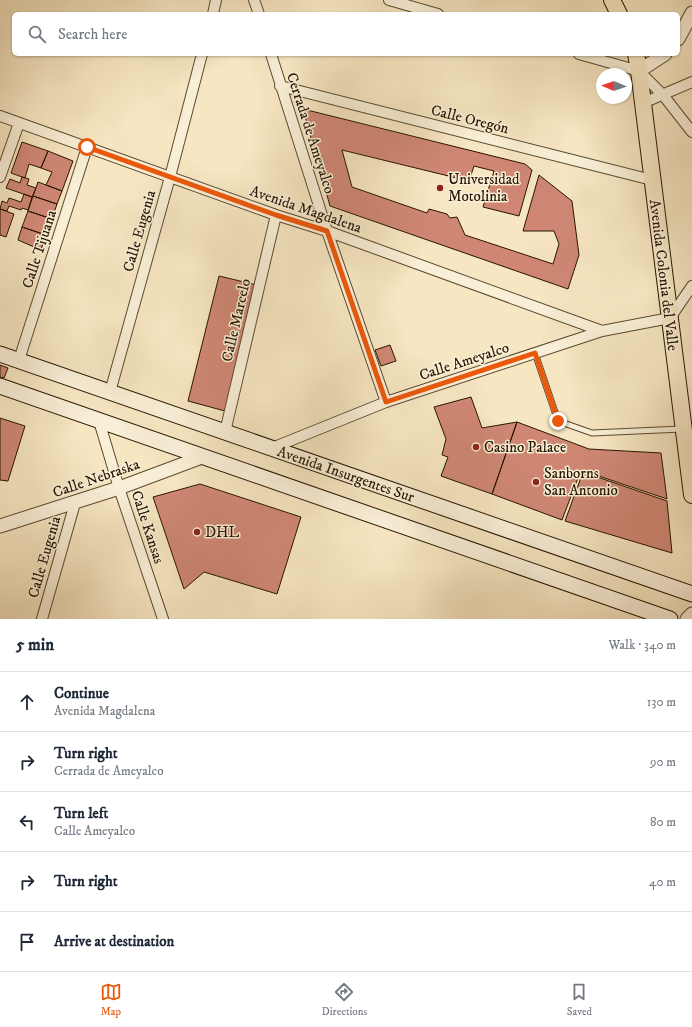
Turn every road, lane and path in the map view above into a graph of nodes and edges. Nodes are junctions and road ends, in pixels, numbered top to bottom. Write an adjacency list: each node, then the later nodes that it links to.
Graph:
1 (216, 0): 5 (street)
2 (254, 0): 6 (street)
3 (389, 0): 7 (street)
4 (612, 0): 8 (main road)
5 (213, 12)
6 (257, 12)
7 (431, 12)
8 (618, 12)
9 (692, 13): 10 (street)
10 (680, 35)
11 (201, 56): 26 (street, Calle Eugenia)
12 (271, 56): 18 (street, Cerrada de Ameyalco)
13 (586, 56): 16 (street)
14 (636, 56): 16 (main road, Avenida Colonia del Valle)
15 (662, 56): 16 (street)
16 (640, 71): 19 (street); 20 (main road, Avenida Colonia del Valle)
17 (692, 82): 19 (street)
18 (280, 86): 27 (street, Calle Oregón); 29 (street, Cerrada de Ameyalco)
19 (663, 95): 20 (street); 23 (street)
20 (643, 103): 27 (main road, Avenida Colonia del Valle)
21 (0, 116): 22 (street, Avenida Magdalena)
22 (19, 123): 24 (street, Avenida Magdalena); 25 (street)
23 (692, 132)
24 (87, 147): 26 (street, Avenida Magdalena); 35 (street, Calle Tijuana)
25 (0, 177)
26 (170, 177): 28 (street, Avenida Magdalena); 37 (street, Calle Eugenia)
27 (652, 180): 31 (main road, Avenida Colonia del Valle)
28 (276, 215): 29 (street, Avenida Magdalena); 41 (street, Calle Marcelo)
29 (327, 231): 32 (street, Avenida Magdalena); 38 (street, Cerrada de Ameyalco)
30 (692, 286): 31 (street)
31 (670, 318): 32 (street, Calle Ameyalco); 40 (main road, Avenida Colonia del Valle)
32 (602, 331): 33 (street, Calle Ameyalco)
33 (535, 353): 38 (street, Calle Ameyalco); 40 (lane)
34 (0, 354): 35 (main road, Avenida Insurgentes Sur)
35 (19, 360): 37 (main road, Avenida Insurgentes Sur)
36 (0, 386): 39 (main road, Avenida Insurgentes Sur)
37 (110, 392): 41 (main road, Avenida Insurgentes Sur)
38 (386, 402): 42 (street, Calle Ameyalco)
39 (100, 421): 43 (main road, Avenida Insurgentes Sur); 44 (street, Calle Kansas)
40 (683, 429): 45 (main road, Avenida Colonia del Valle)
41 (225, 432): 42 (main road, Avenida Insurgentes Sur)
42 (272, 448): 48 (main road, Avenida Insurgentes Sur)
43 (202, 457): 44 (street, Calle Nebraska); 49 (main road, Avenida Insurgentes Sur)
44 (119, 488): 46 (street, Calle Nebraska); 52 (street, Calle Kansas)
45 (692, 496)
46 (75, 503): 47 (street, Calle Nebraska); 51 (street, Calle Eugenia)
47 (0, 526)
48 (692, 594)
49 (639, 613): 53 (main road, Avenida Insurgentes Sur)
50 (692, 614): 54 (street)
51 (42, 619)
52 (162, 619)
53 (670, 619)
54 (687, 619)

